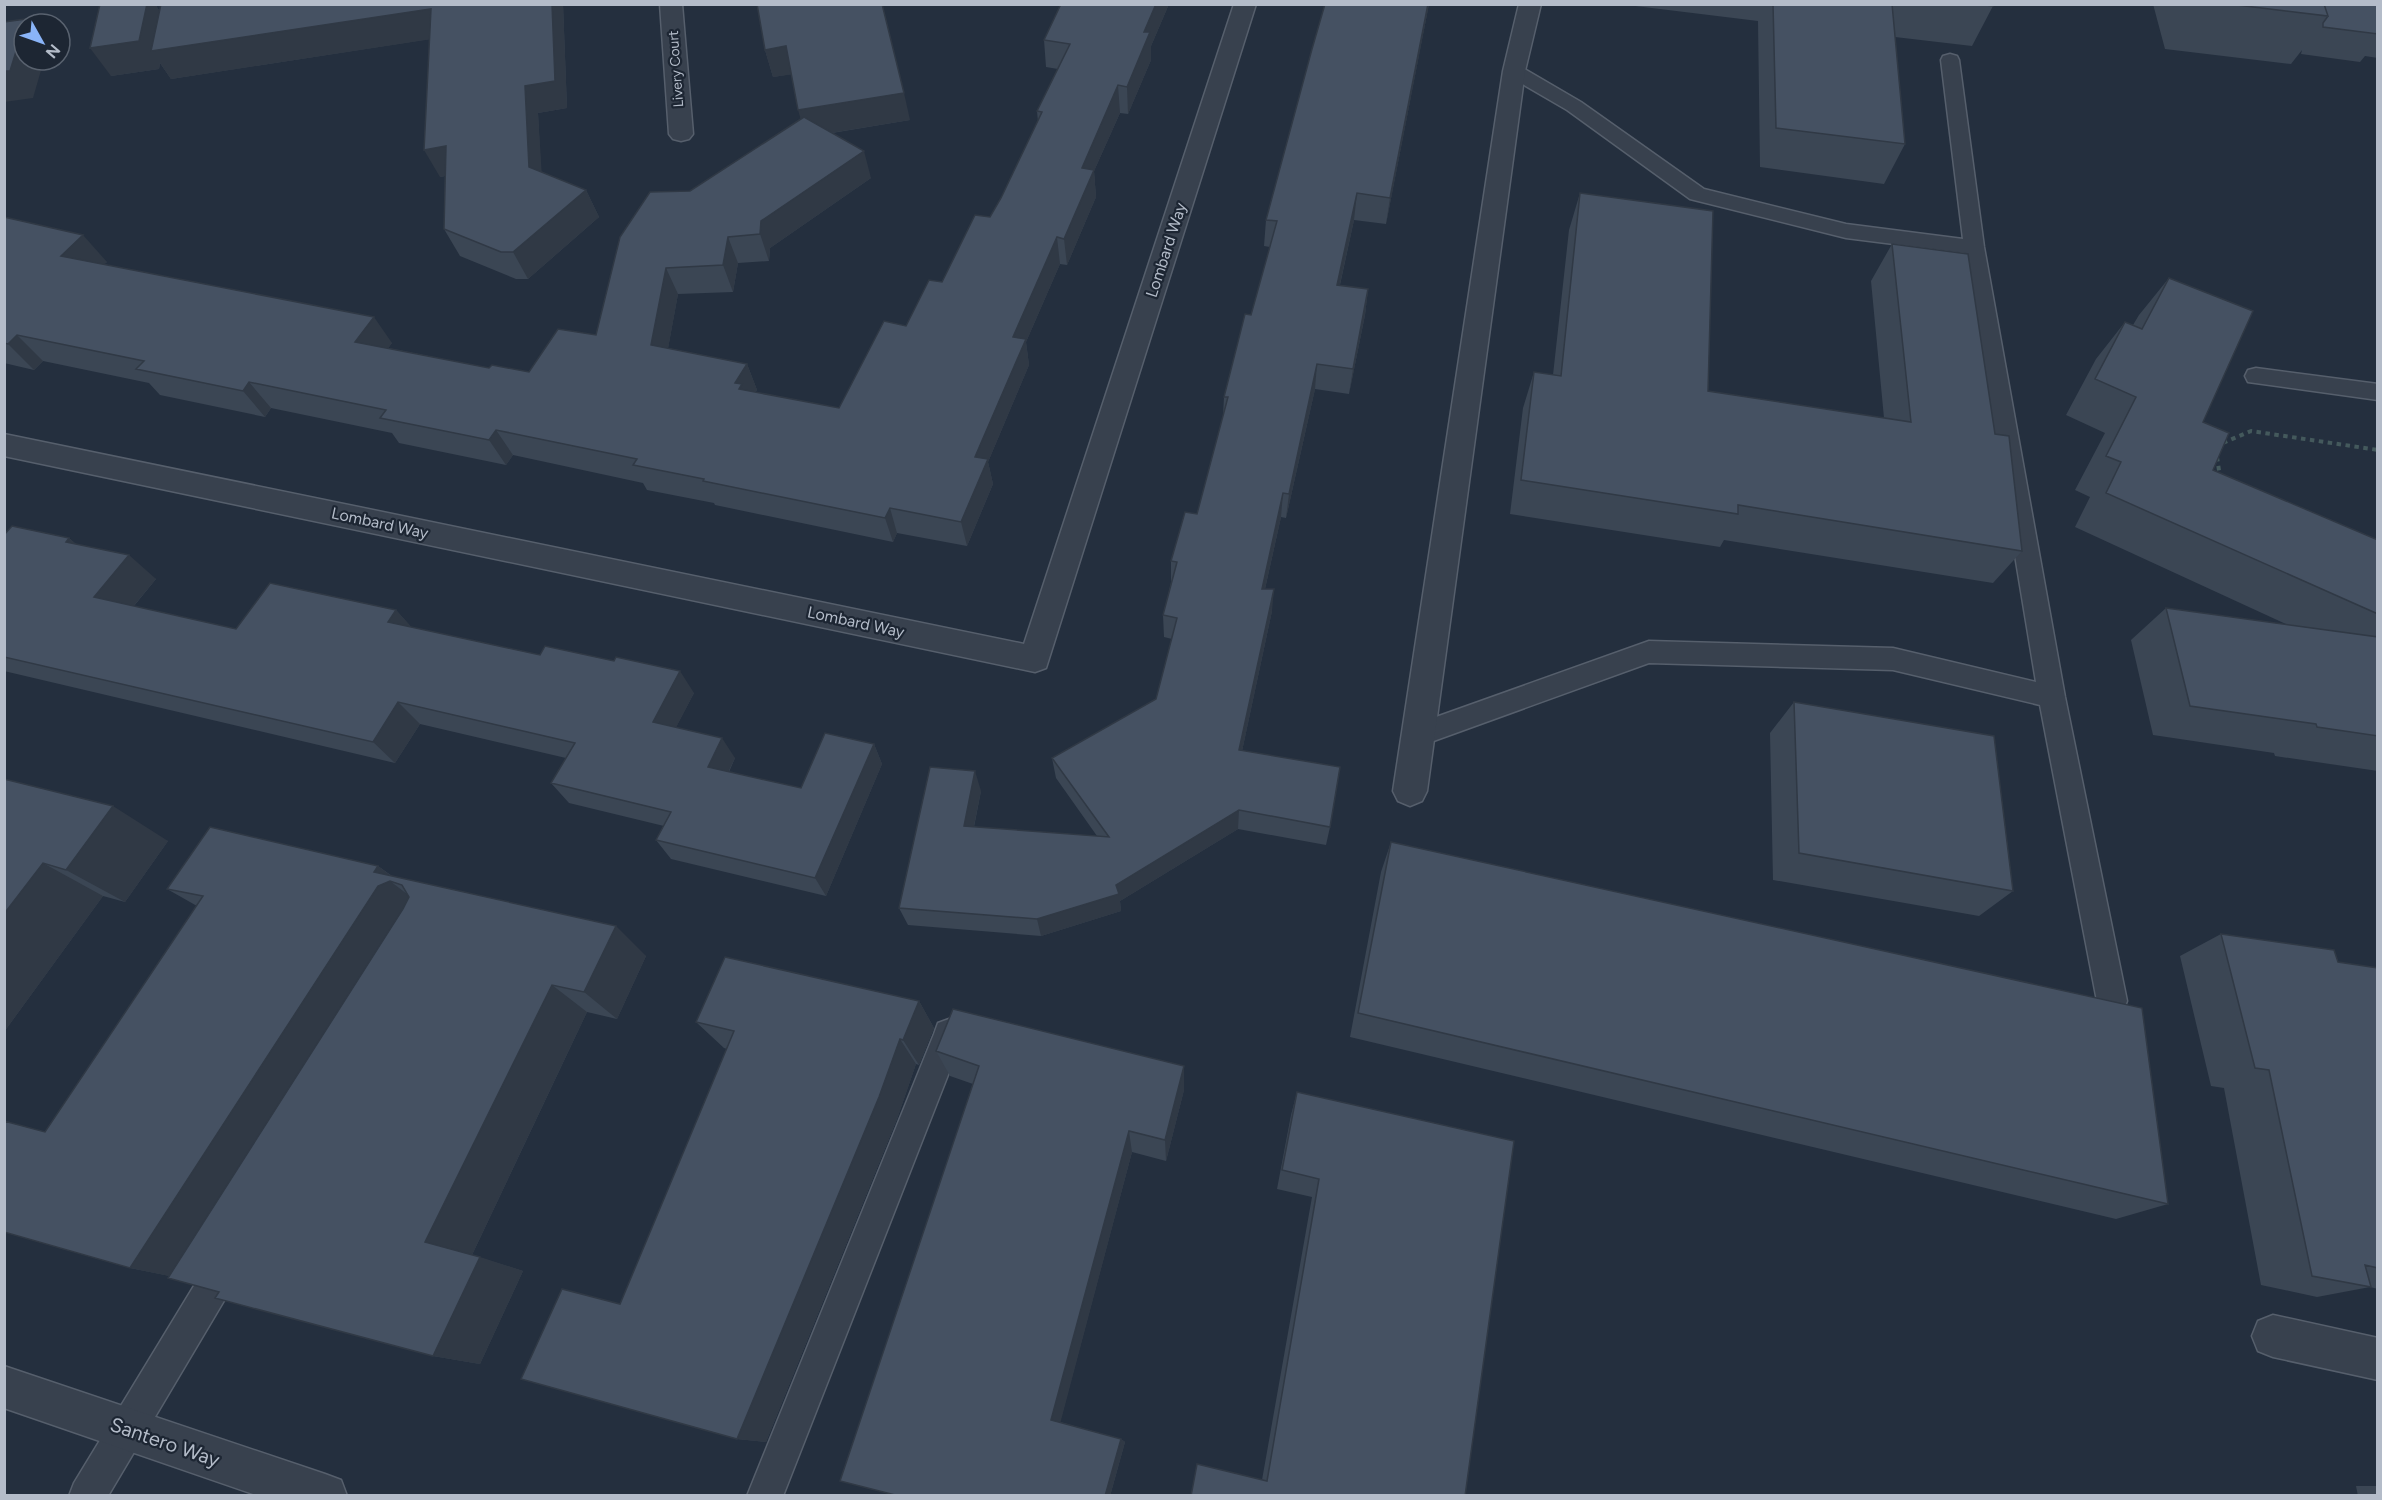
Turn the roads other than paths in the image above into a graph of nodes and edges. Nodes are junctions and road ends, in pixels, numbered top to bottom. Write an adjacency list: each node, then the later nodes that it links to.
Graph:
1 (671, 4): 6 (street, Livery Court)
2 (1245, 4): 10 (street, Lombard Way)
3 (1530, 4): 5 (street)
4 (1950, 60): 7 (lane)
5 (1514, 71): 7 (lane); 12 (street)
6 (681, 134)
7 (1974, 247): 11 (lane)
8 (2256, 376): 9 (lane)
9 (2378, 392)
10 (4, 445)
11 (2052, 697): 12 (lane); 14 (lane)
12 (1417, 735): 13 (street)
13 (1410, 791)
14 (2112, 1001)
15 (949, 1034): 23 (lane)
16 (244, 1235): 20 (lane)
17 (2273, 1336): 18 (street)
18 (2378, 1359)
19 (4, 1388): 20 (street, Santero Way)
20 (125, 1428): 21 (lane); 22 (street, Santero Way)
21 (87, 1496)
22 (325, 1496)
23 (765, 1496)

